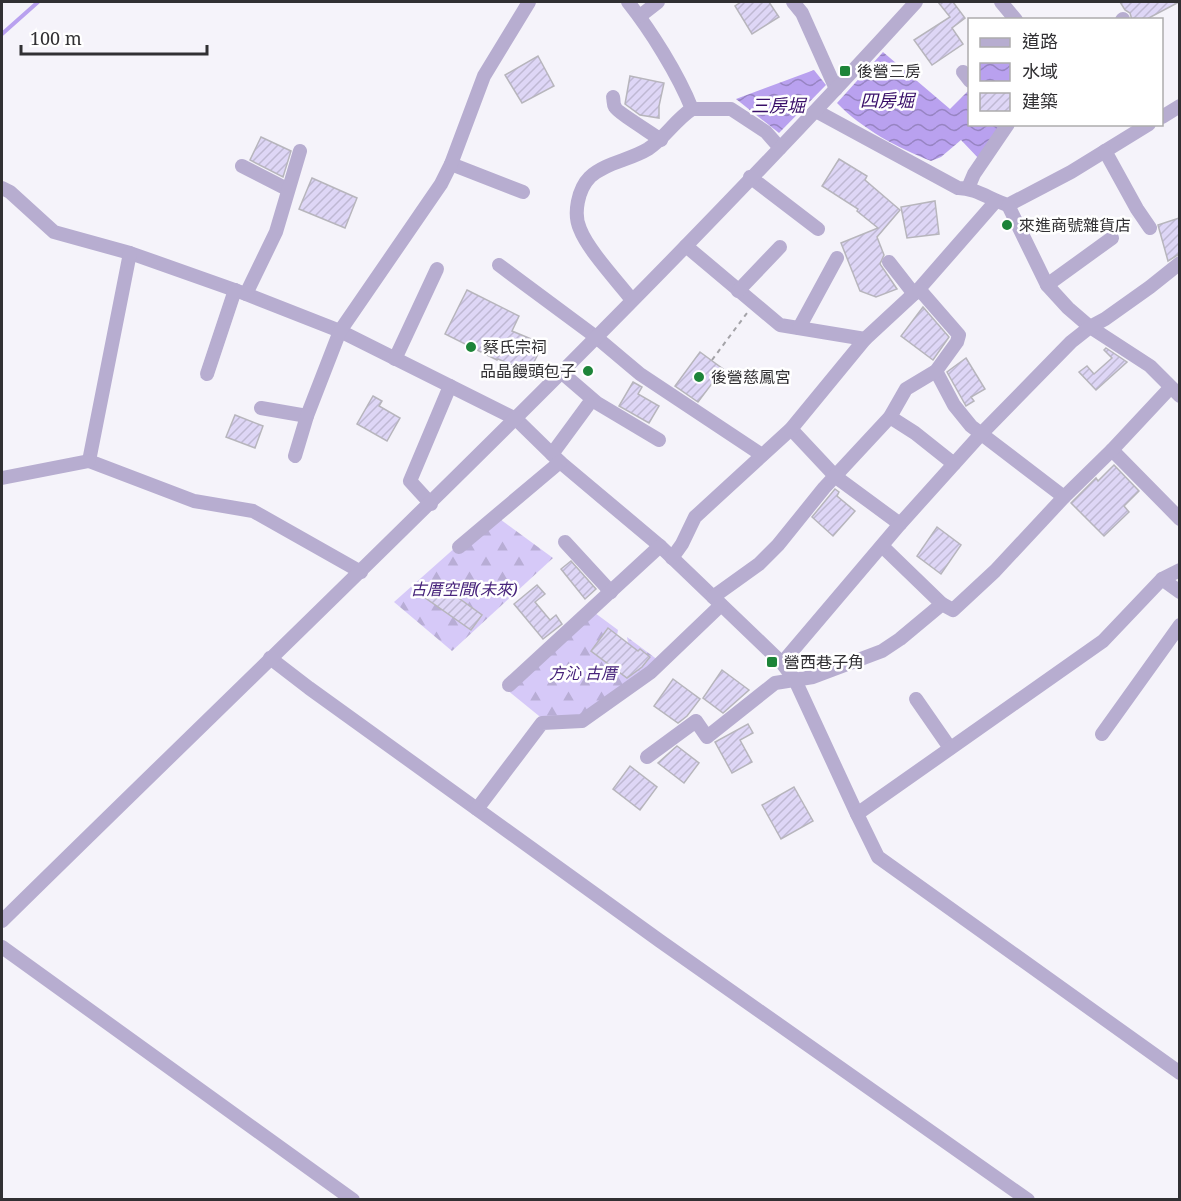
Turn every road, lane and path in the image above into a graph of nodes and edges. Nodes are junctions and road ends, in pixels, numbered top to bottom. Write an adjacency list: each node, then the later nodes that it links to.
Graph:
1 (529, 2): 21 (street)
2 (628, 2): 7 (street)
3 (658, 2): 7 (street)
4 (793, 2): 9 (street)
5 (916, 2): 9 (street)
6 (1004, 3): 8 (street)
7 (640, 16): 12 (street)
8 (1015, 18)
9 (836, 89): 13 (street)
10 (613, 97): 17 (street)
11 (1179, 106): 14 (street)
12 (692, 109): 17 (street); 18 (street)
13 (816, 111): 18 (street); 25 (street)
14 (1163, 116)
15 (1006, 126): 25 (street)
16 (1146, 126): 20 (street)
17 (661, 140): 44 (street)
18 (780, 148): 23 (street)
19 (300, 151): 26 (street)
20 (1105, 151): 28 (street); 29 (street)
21 (451, 164): 27 (street); 48 (street)
22 (242, 166): 26 (street)
23 (750, 177): 30 (street); 32 (street)
24 (2, 188): 34 (street)
25 (968, 188): 28 (street)
26 (287, 189): 43 (street)
27 (523, 192)
28 (1002, 203): 40 (street); 42 (street)
29 (1150, 228)
30 (818, 229)
31 (1112, 238): 40 (street)
32 (686, 246): 41 (street); 44 (street)
33 (780, 247): 41 (street)
34 (130, 253): 43 (street); 70 (street)
35 (837, 258): 47 (street)
36 (889, 262): 42 (street)
37 (498, 265): 49 (street)
38 (437, 269): 51 (street)
39 (1177, 271): 46 (street)
40 (1047, 285): 46 (street)
41 (738, 291): 45 (street)
42 (916, 291): 50 (street); 53 (street)
43 (241, 292): 48 (street); 55 (street)
44 (632, 300): 49 (street)
45 (753, 303): 47 (street); 52 (path)
46 (1090, 327): 57 (street); 64 (street)
47 (799, 328): 50 (street)
48 (340, 331): 51 (street); 60 (street)
49 (596, 338): 54 (street); 67 (street)
50 (865, 339): 63 (street)
51 (395, 359): 56 (street)
52 (712, 360)
53 (936, 371): 61 (street); 64 (street)
54 (561, 372): 62 (street); 65 (street)
55 (207, 374)
56 (450, 386): 62 (street); 75 (street)
57 (1175, 392): 66 (street)
58 (588, 405): 69 (street)
59 (261, 408): 60 (street)
60 (307, 416): 68 (street)
61 (890, 417): 71 (street); 72 (street)
62 (516, 419): 69 (street); 75 (street)
63 (791, 429): 67 (street); 72 (street)
64 (981, 434): 71 (street); 74 (street)
65 (659, 440)
66 (1112, 450): 74 (street); 76 (street)
67 (762, 455): 82 (street)
68 (295, 456)
69 (556, 458): 79 (street); 81 (street)
70 (89, 461): 73 (street); 84 (street)
71 (954, 464): 77 (street)
72 (836, 477): 77 (street); 88 (street)
73 (2, 478)
74 (1064, 496): 89 (street)
75 (431, 504): 84 (street)
76 (1179, 519)
77 (900, 524): 80 (street)
78 (565, 542): 86 (street)
79 (660, 546): 82 (street); 86 (street)
80 (882, 546): 89 (street); 92 (street)
81 (459, 547)
82 (672, 558): 88 (street)
83 (1179, 570): 85 (street)
84 (361, 572): 91 (street)
85 (1162, 579): 87 (street); 97 (street)
86 (611, 592): 94 (street)
87 (1179, 592)
88 (717, 601): 92 (street); 99 (street)
89 (942, 604): 93 (street)
90 (1179, 625): 96 (street)
91 (270, 658): 99 (street); 101 (street)
92 (782, 663): 93 (street)
93 (795, 680): 98 (street); 100 (street)
94 (509, 685)
95 (916, 699): 97 (street)
96 (1102, 734)
97 (950, 748): 100 (street)
98 (646, 757)
99 (477, 809): 105 (street)
100 (856, 814): 103 (street)
101 (2, 921)
102 (2, 947): 104 (street)
103 (1179, 1073)
104 (353, 1200)
105 (1028, 1200)

